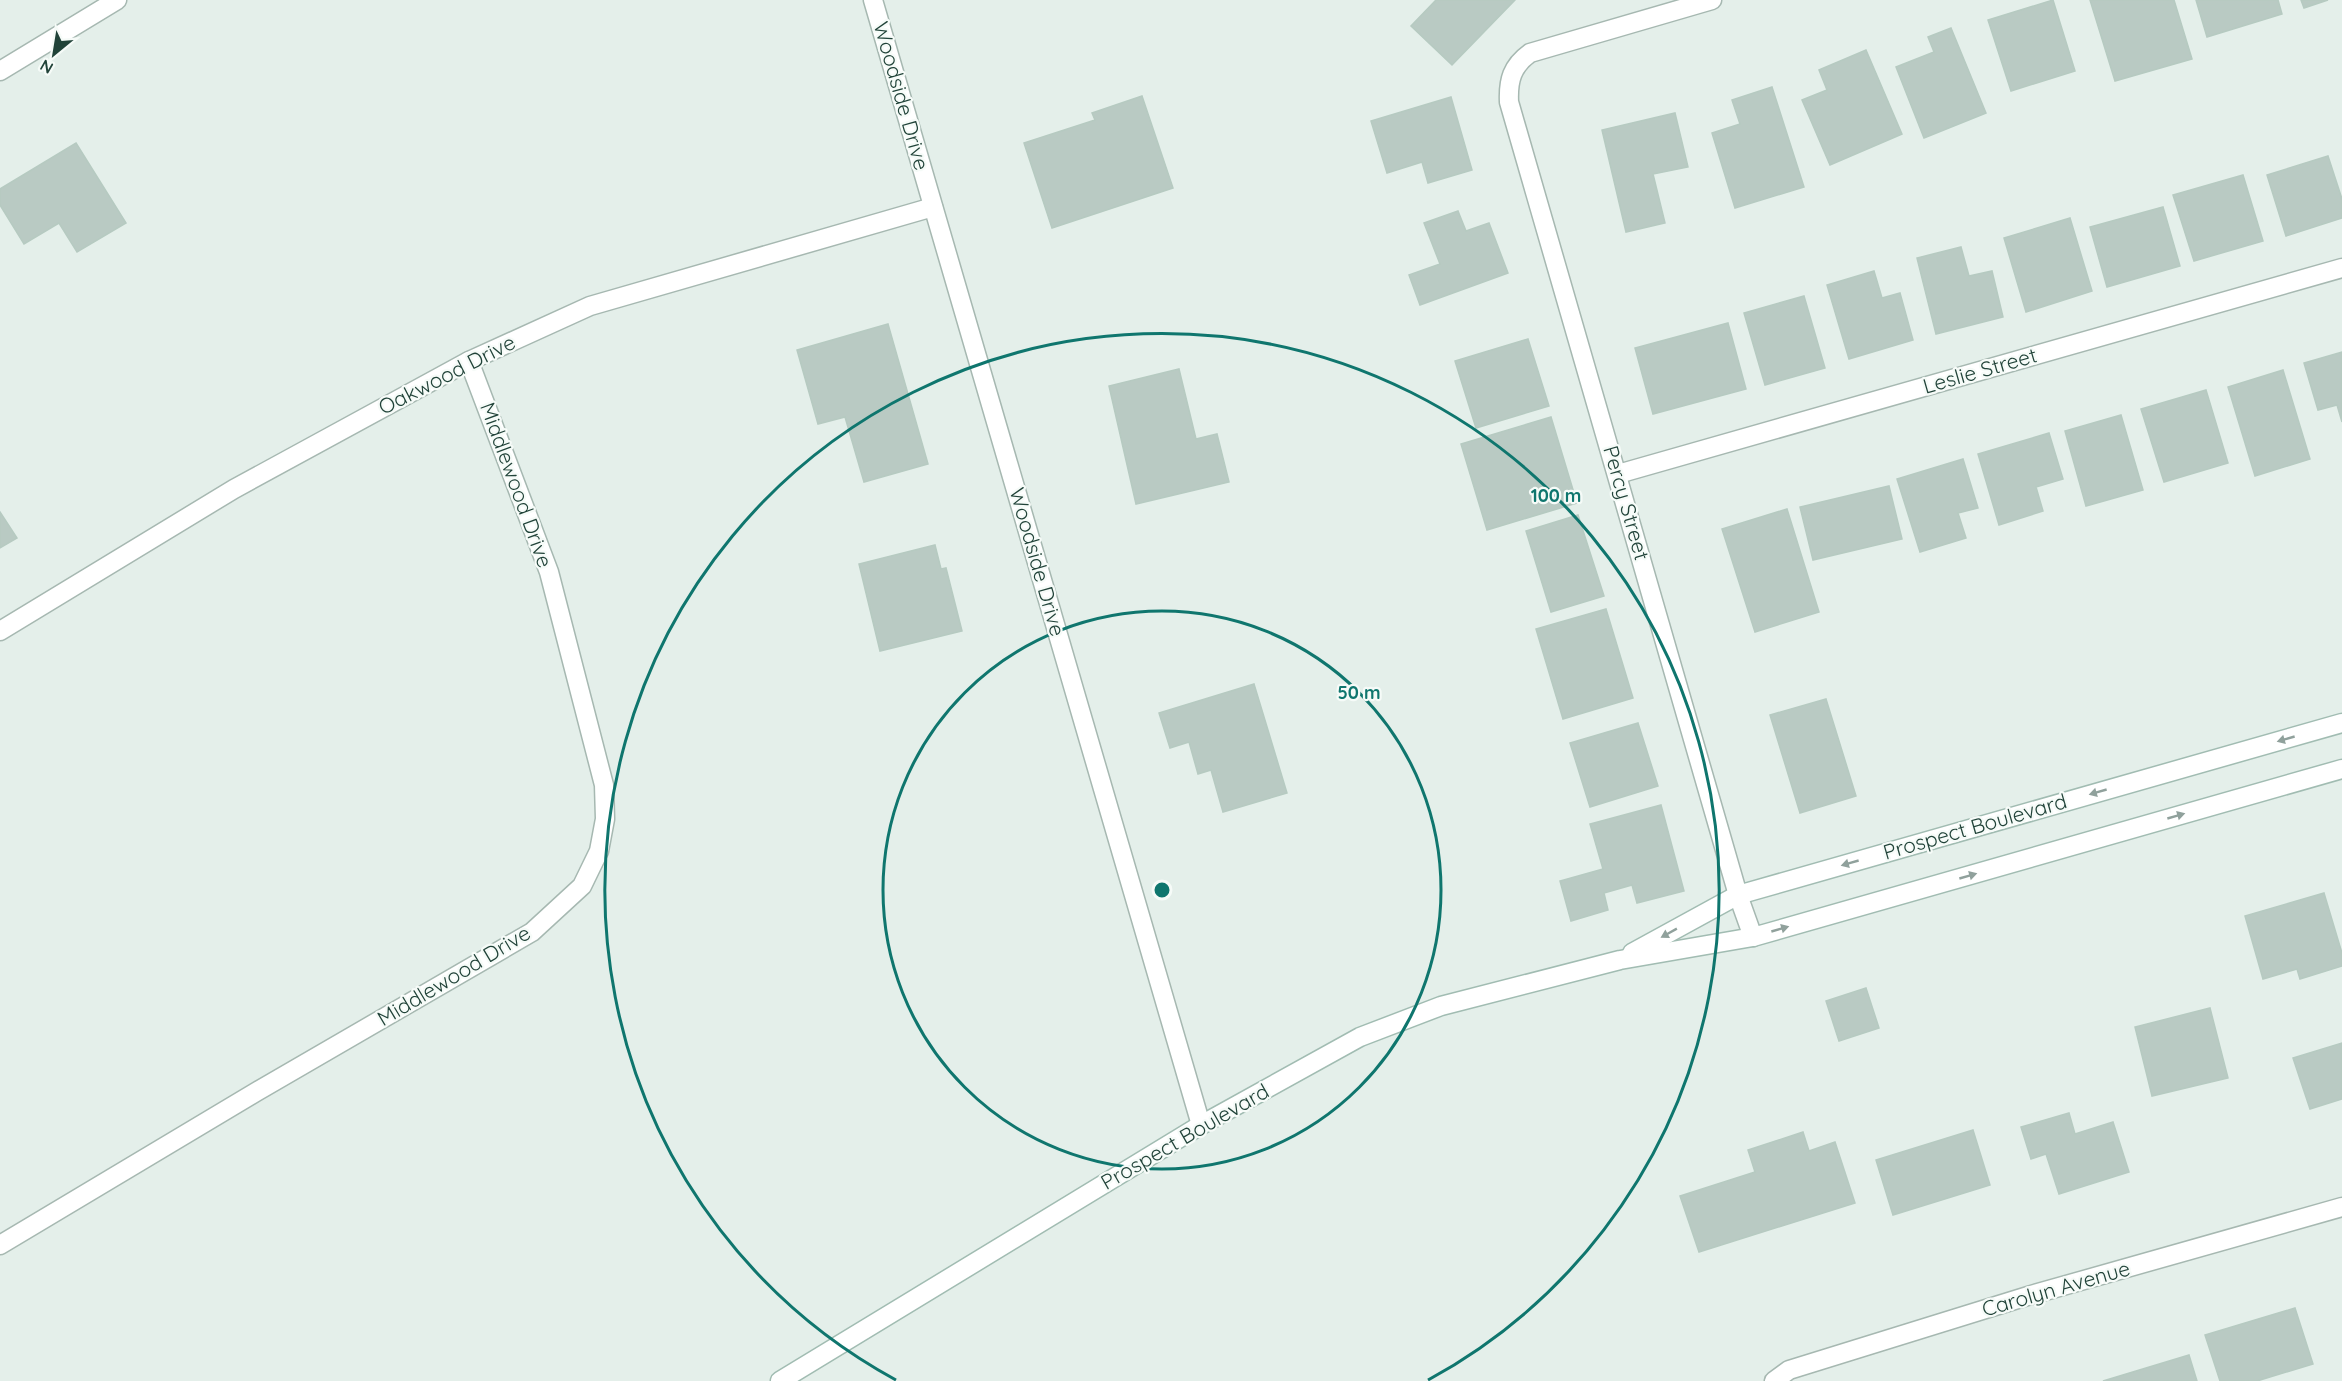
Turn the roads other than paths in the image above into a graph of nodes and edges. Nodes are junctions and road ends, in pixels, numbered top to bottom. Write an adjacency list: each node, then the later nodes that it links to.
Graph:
1 (117, 0): 4 (street)
2 (873, 0): 5 (street, Woodside Drive)
3 (1712, 0): 8 (street, Percy Street)
4 (0, 71)
5 (933, 207): 7 (street, Oakwood Drive); 15 (street, Woodside Drive)
6 (2342, 268): 8 (street, Leslie Street)
7 (469, 361): 9 (street, Oakwood Drive); 17 (street, Middlewood Drive)
8 (1618, 474): 12 (street, Percy Street)
9 (0, 631)
10 (2342, 723): 12 (street, Prospect Boulevard, one-way to 12)
11 (2342, 769): 13 (street, Prospect Boulevard, one-way to 11)
12 (1738, 895): 13 (street, Percy Street); 14 (street, Prospect Boulevard, one-way to 14)
13 (1753, 937): 14 (street, Prospect Boulevard)
14 (1620, 960): 15 (street, Prospect Boulevard)
15 (1200, 1125): 18 (street, Prospect Boulevard)
16 (2342, 1207): 19 (street, Carolyn Avenue)
17 (0, 1245)
18 (780, 1381)
19 (1773, 1381)

